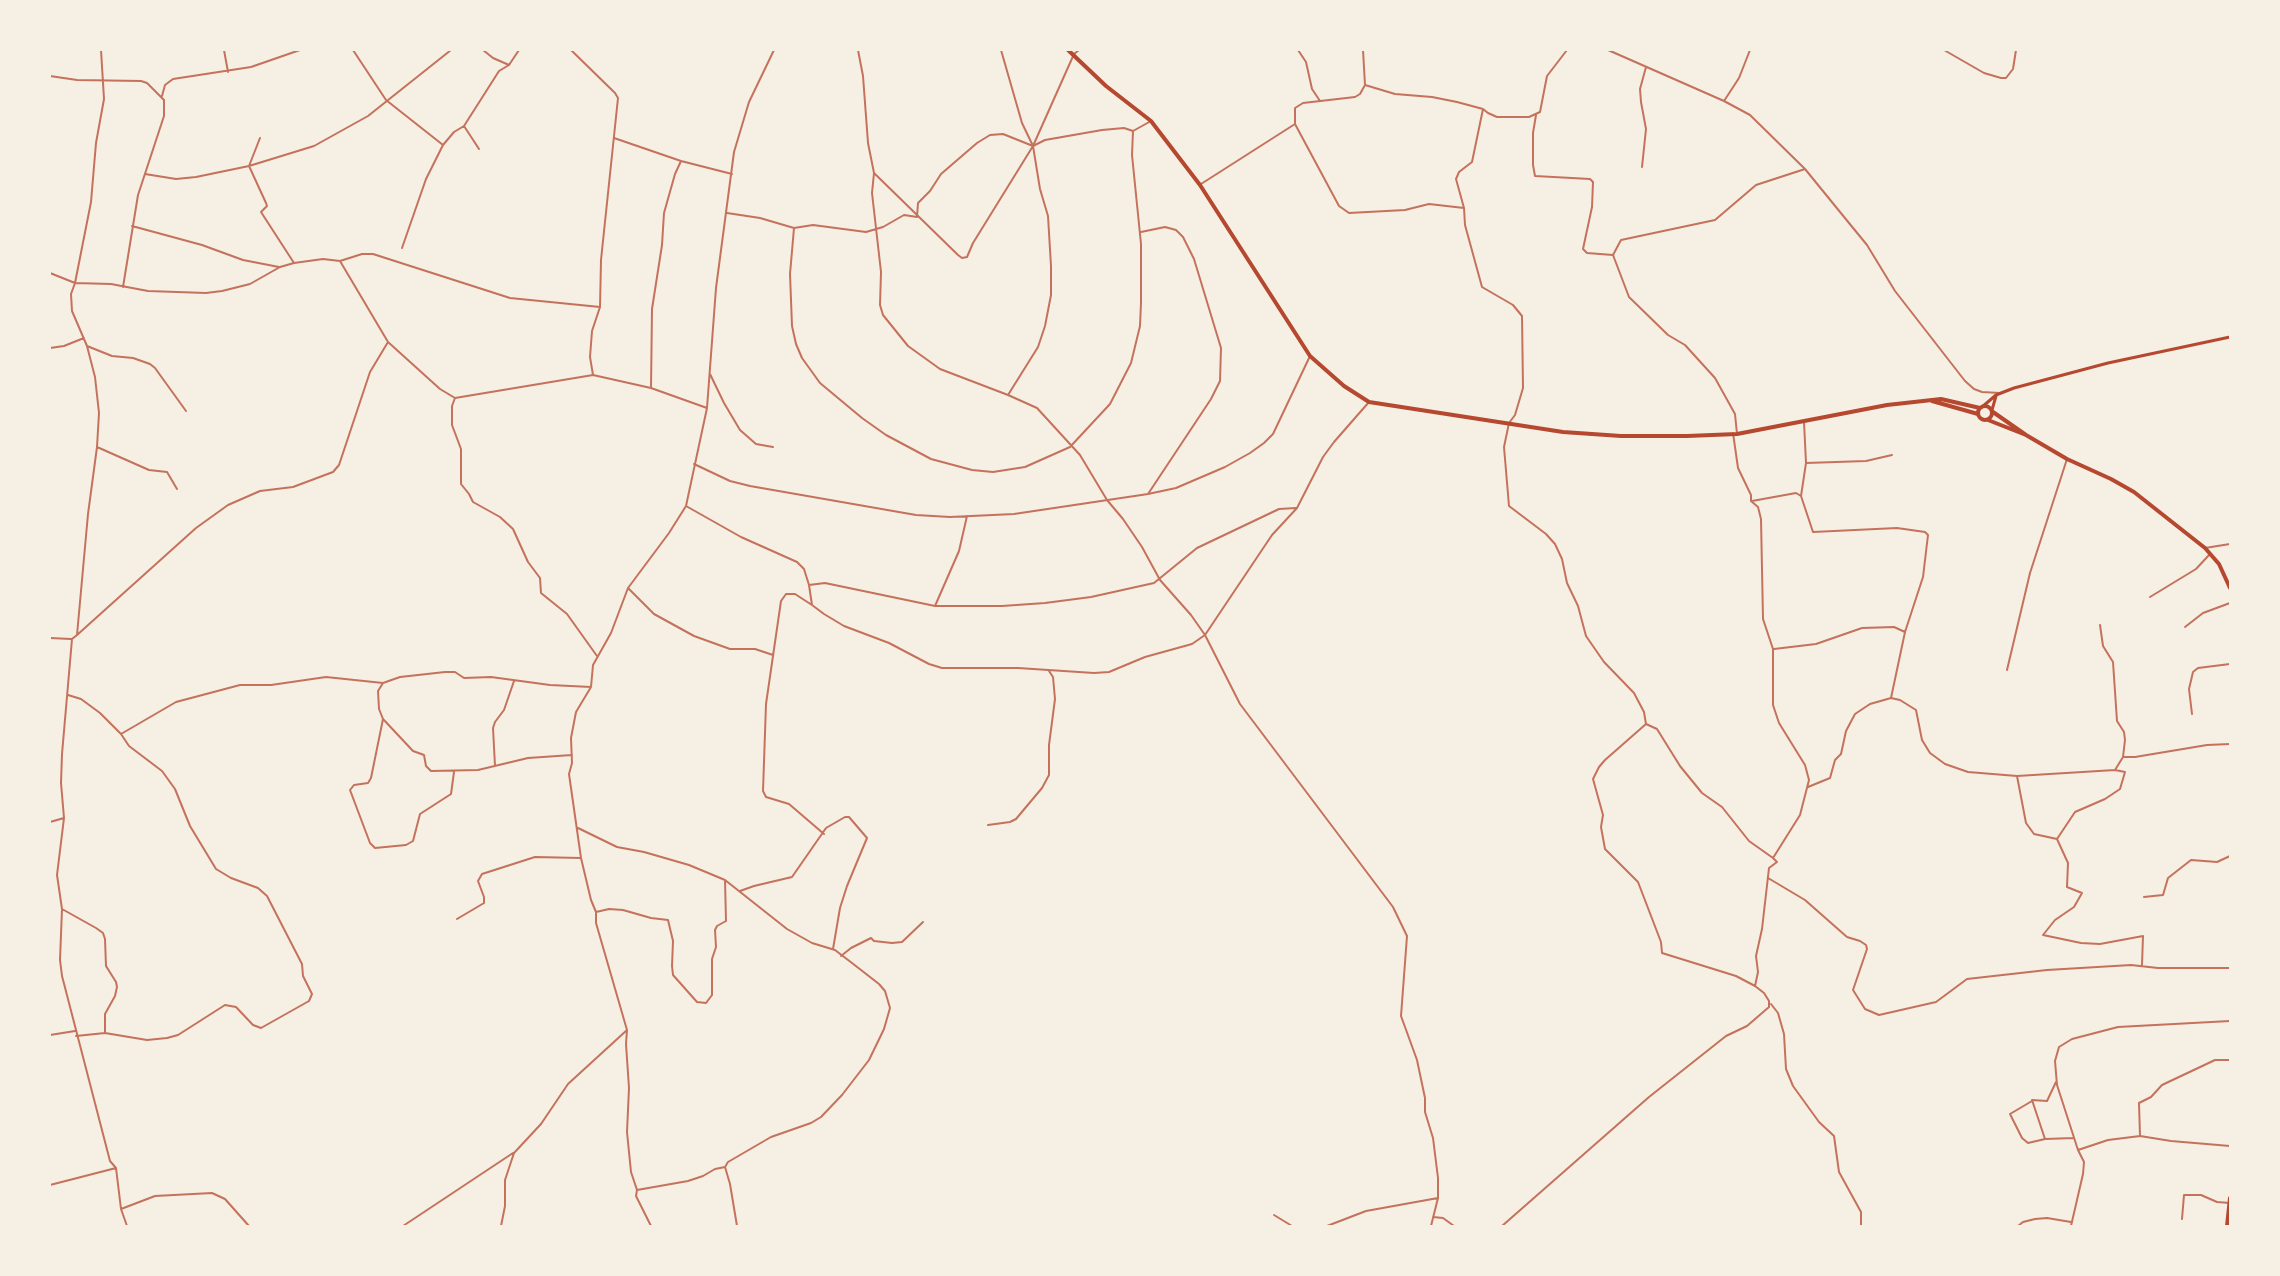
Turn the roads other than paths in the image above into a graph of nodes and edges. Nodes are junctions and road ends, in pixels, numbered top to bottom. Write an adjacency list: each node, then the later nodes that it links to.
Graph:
1 (101, 50): 26 (street)
2 (224, 50): 24 (street)
3 (300, 50): 24 (street)
4 (353, 50): 29 (street)
5 (451, 50): 29 (street)
6 (483, 50): 22 (street)
7 (519, 50): 22 (street)
8 (571, 50): 39 (street)
9 (774, 50): 49 (street)
10 (858, 50): 47 (street)
11 (1001, 50): 41 (street)
12 (1068, 50): 21 (main road)
13 (1079, 50): 21 (street)
14 (1298, 50): 30 (street)
15 (1363, 50): 27 (street)
16 (1567, 50): 33 (street)
17 (1608, 50): 23 (street)
18 (1750, 50): 31 (street)
19 (1944, 50): 20 (street)
20 (2016, 50)
21 (1074, 54): 34 (main road); 41 (street)
22 (509, 65): 36 (street)
23 (1646, 66): 31 (street); 45 (street)
24 (228, 72): 28 (street)
25 (50, 76): 26 (street)
26 (104, 81): 28 (street); 64 (street)
27 (1365, 85): 30 (street); 32 (street)
28 (162, 96): 48 (street)
29 (386, 100): 40 (street); 44 (street)
30 (1320, 101): 35 (street)
31 (1725, 101): 46 (street)
32 (1483, 109): 33 (street); 51 (street)
33 (1536, 115): 59 (street)
34 (1151, 121): 37 (street); 50 (main road)
35 (1295, 124): 50 (street); 51 (street)
36 (464, 126): 40 (street); 42 (street)
37 (1133, 131): 41 (street); 57 (street)
38 (260, 138): 44 (street)
39 (614, 138): 43 (street); 66 (street)
40 (443, 145): 58 (street)
41 (1033, 146): 53 (street); 53 (street); 77 (street)
42 (479, 149)
43 (681, 161): 49 (street); 75 (street)
44 (249, 166): 48 (street); 61 (street)
45 (1642, 167)
46 (1804, 169): 59 (street); 76 (street)
47 (874, 173): 53 (street); 56 (street)
48 (146, 174): 54 (street)
49 (733, 175): 52 (street)
50 (1200, 185): 72 (main road)
51 (1464, 208): 89 (street)
52 (727, 213): 55 (street); 73 (street)
53 (917, 217): 56 (street)
54 (132, 226): 62 (street); 65 (street)
55 (794, 228): 56 (street); 94 (street)
56 (877, 230): 77 (street)
57 (1140, 232): 94 (street); 100 (street)
58 (402, 248)
59 (1613, 255): 90 (street)
60 (340, 261): 61 (street); 66 (street); 69 (street)
61 (294, 263): 62 (street)
62 (280, 267): 65 (street)
63 (50, 273): 64 (street)
64 (75, 283): 65 (street); 68 (street)
65 (123, 287)
66 (600, 307): 74 (street)
67 (2230, 337): 76 (main road)
68 (84, 338): 70 (street); 71 (street)
69 (388, 342): 79 (street); 121 (street)
70 (87, 346): 84 (street); 92 (street)
71 (50, 348)
72 (1310, 356): 81 (main road); 100 (street)
73 (709, 371): 83 (street); 93 (street)
74 (593, 375): 75 (street); 79 (street)
75 (651, 388): 83 (street)
76 (2003, 393): 78 (main road)
77 (1008, 395): 94 (street)
78 (1996, 395): 82 (main road); 85 (main road)
79 (455, 398): 127 (street)
80 (1929, 400): 82 (main road); 86 (main road); 88 (main road)
81 (1369, 402): 89 (main road); 105 (street)
82 (1981, 407): 85 (main road); 86 (main road)
83 (707, 408): 98 (street)
84 (186, 411)
85 (1992, 411): 87 (main road); 91 (main road)
86 (1978, 414): 87 (main road)
87 (1988, 420): 91 (main road)
88 (1804, 422): 90 (main road); 97 (street)
89 (1509, 423): 90 (main road); 140 (street)
90 (1735, 434): 103 (street)
91 (2026, 435): 96 (main road)
92 (97, 447): 99 (street); 121 (street)
93 (773, 447)
94 (1070, 447): 102 (street)
95 (1892, 455): 97 (street)
96 (2067, 459): 108 (main road); 129 (street)
97 (1806, 463): 101 (street)
98 (694, 464): 104 (street); 106 (street)
99 (177, 489)
100 (1148, 494): 102 (street)
101 (1801, 496): 103 (street); 120 (street)
102 (1107, 500): 106 (street); 110 (street)
103 (1751, 501): 125 (street)
104 (686, 506): 111 (street); 112 (street)
105 (1297, 508): 110 (street); 122 (street)
106 (967, 516): 117 (street)
107 (2230, 544): 108 (street)
108 (2205, 548): 109 (main road)
109 (2211, 554): 113 (main road); 114 (street)
110 (1160, 579): 117 (street); 122 (street)
111 (809, 585): 116 (street); 117 (street)
112 (628, 588): 126 (street); 127 (street)
113 (2230, 588)
114 (2150, 597)
115 (2230, 603): 119 (street)
116 (812, 605): 126 (street); 130 (street)
117 (935, 606)
118 (2100, 625): 144 (street)
119 (2185, 627)
120 (1905, 632): 125 (street); 137 (street)
121 (77, 635): 124 (street)
122 (1205, 635): 131 (street); 192 (street)
123 (50, 638): 124 (street)
124 (72, 639): 136 (street)
125 (1773, 649): 149 (street)
126 (774, 655): 154 (street)
127 (597, 656): 135 (street)
128 (2230, 664): 138 (street)
129 (2007, 670)
130 (1050, 671): 131 (street); 132 (street)
131 (1062, 672): 132 (street)
132 (1053, 677): 152 (street)
133 (514, 681): 134 (street); 135 (street); 145 (street)
134 (383, 683): 139 (street); 141 (street)
135 (591, 687): 143 (street)
136 (68, 695): 141 (street); 150 (street)
137 (1891, 698): 148 (street); 149 (street)
138 (2193, 714)
139 (383, 719): 147 (street); 147 (street)
140 (1646, 724): 158 (street); 171 (street)
141 (121, 734): 176 (street)
142 (2230, 744): 144 (street)
143 (572, 756): 145 (street); 153 (street)
144 (2123, 757): 146 (street)
145 (495, 767): 147 (street)
146 (2115, 770): 148 (street); 155 (street)
147 (454, 772)
148 (2017, 776): 155 (street)
149 (1808, 787): 158 (street)
150 (64, 818): 151 (street); 163 (street)
151 (50, 822)
152 (988, 825)
153 (578, 828): 157 (street); 160 (street)
154 (824, 834): 161 (street); 167 (street)
155 (2057, 838): 169 (street)
156 (2230, 856): 162 (street)
157 (581, 858): 164 (street); 165 (street)
158 (1778, 862): 159 (street)
159 (1767, 878): 169 (street); 171 (street)
160 (725, 880): 161 (street); 164 (street)
161 (740, 891): 167 (street)
162 (2144, 897)
163 (62, 909): 175 (street); 176 (street)
164 (596, 912): 174 (street)
165 (458, 919)
166 (923, 922): 168 (street)
167 (833, 949): 168 (street)
168 (841, 956): 188 (street)
169 (2142, 965): 170 (street)
170 (2230, 968)
171 (1755, 986): 172 (street)
172 (1769, 1001): 210 (street); 211 (street)
173 (2230, 1020): 180 (street)
174 (627, 1030): 187 (street); 191 (street)
175 (75, 1031): 177 (street); 178 (street)
176 (105, 1033): 178 (street)
177 (50, 1035)
178 (76, 1036): 189 (street)
179 (2230, 1060): 182 (street)
180 (2056, 1082): 181 (street); 183 (street)
181 (2032, 1100): 184 (street); 184 (street)
182 (2140, 1136): 185 (street); 186 (street)
183 (2075, 1138): 184 (street); 186 (street)
184 (2045, 1139)
185 (2230, 1146)
186 (2078, 1150): 199 (street)
187 (514, 1153): 202 (street); 203 (street)
188 (725, 1167): 191 (street); 205 (street)
189 (116, 1168): 190 (street); 195 (street)
190 (50, 1185)
191 (637, 1190): 204 (street)
192 (1438, 1198): 197 (street); 207 (street)
193 (2230, 1198): 194 (main road)
194 (2230, 1203): 198 (street); 213 (main road)
195 (121, 1209): 200 (street); 201 (street)
196 (1274, 1215): 206 (street)
197 (1432, 1217): 208 (street); 209 (street)
198 (2182, 1219)
199 (2071, 1224): 212 (street)
200 (127, 1227)
201 (249, 1227)
202 (403, 1227)
203 (501, 1227)
204 (651, 1227)
205 (737, 1227)
206 (1292, 1227)
207 (1327, 1227)
208 (1431, 1227)
209 (1454, 1227)
210 (1502, 1227)
211 (1862, 1227)
212 (2018, 1227)
213 (2227, 1227)

